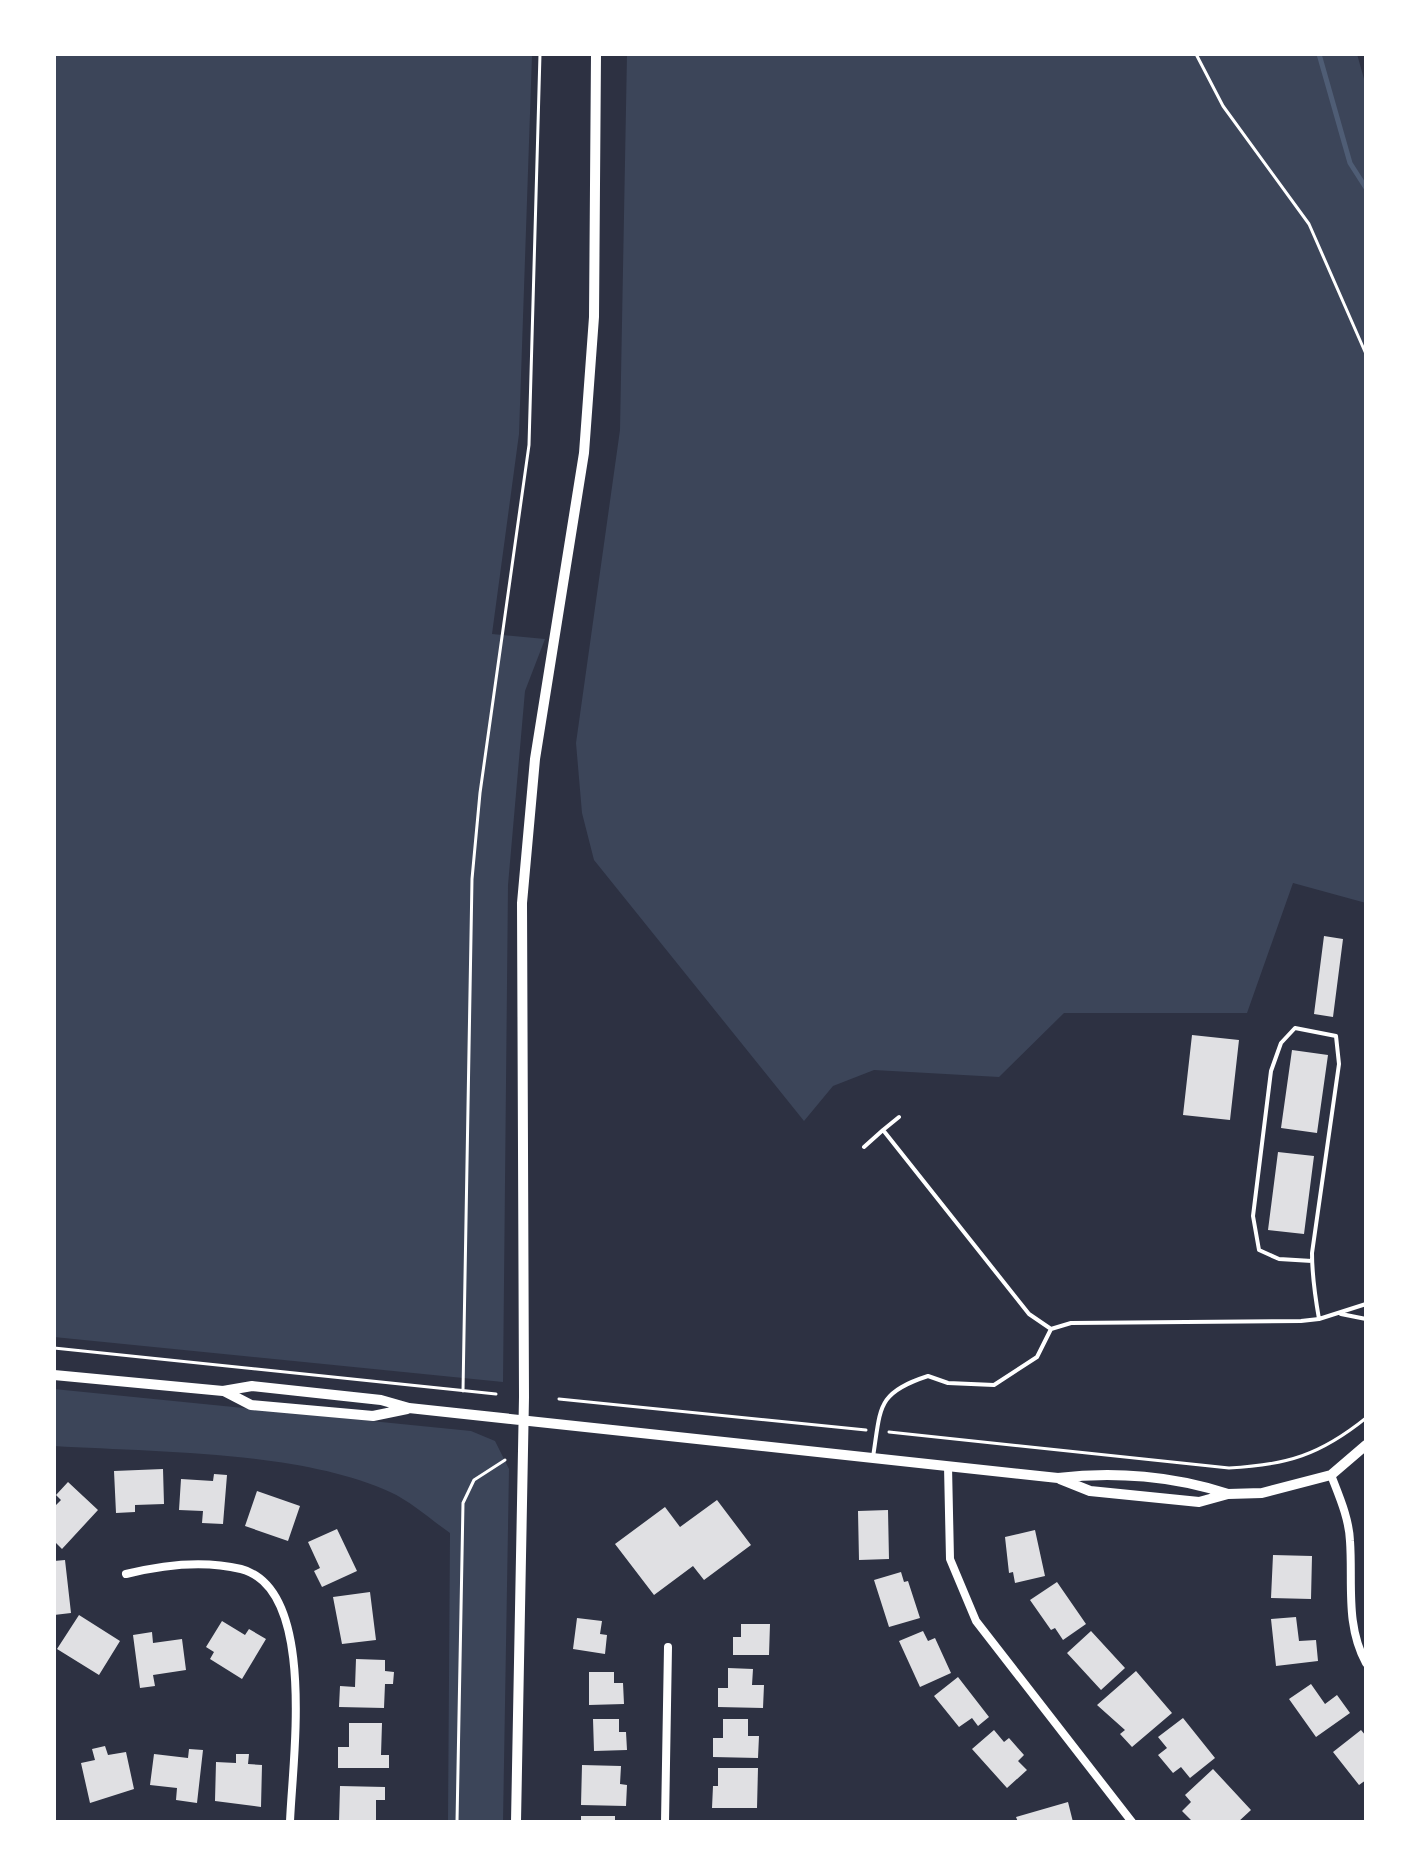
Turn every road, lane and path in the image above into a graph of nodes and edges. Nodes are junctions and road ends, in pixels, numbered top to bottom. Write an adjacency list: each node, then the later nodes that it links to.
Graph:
1 (540, 54): 17 (path)
2 (596, 54): 22 (street)
3 (1196, 54): 4 (path)
4 (1366, 354)
5 (899, 1117): 6 (lane)
6 (883, 1130): 7 (lane); 13 (lane)
7 (864, 1147)
8 (1312, 1261): 8 (lane); 11 (lane)
9 (1366, 1304): 10 (lane)
10 (1339, 1314): 11 (lane); 12 (lane)
11 (1319, 1319): 13 (lane)
12 (1366, 1319)
13 (1051, 1329): 23 (lane)
14 (54, 1348): 17 (path)
15 (54, 1375): 16 (street)
16 (223, 1391): 20 (street); 20 (street)
17 (463, 1391): 18 (path)
18 (496, 1394)
19 (559, 1399): 23 (path)
20 (409, 1408): 22 (street)
21 (1366, 1418): 23 (path)
22 (523, 1421): 25 (street); 36 (street)
23 (877, 1431): 25 (lane)
24 (1366, 1445): 28 (street)
25 (873, 1457): 27 (street)
26 (505, 1460): 35 (path)
27 (948, 1466): 29 (street); 38 (street)
28 (1331, 1475): 30 (street); 33 (street)
29 (1058, 1478): 30 (street); 30 (street)
30 (1228, 1494)
31 (126, 1574): 34 (street)
32 (668, 1647): 37 (street)
33 (1366, 1663)
34 (290, 1822)
35 (457, 1822)
36 (516, 1822)
37 (665, 1822)
38 (1132, 1822)

